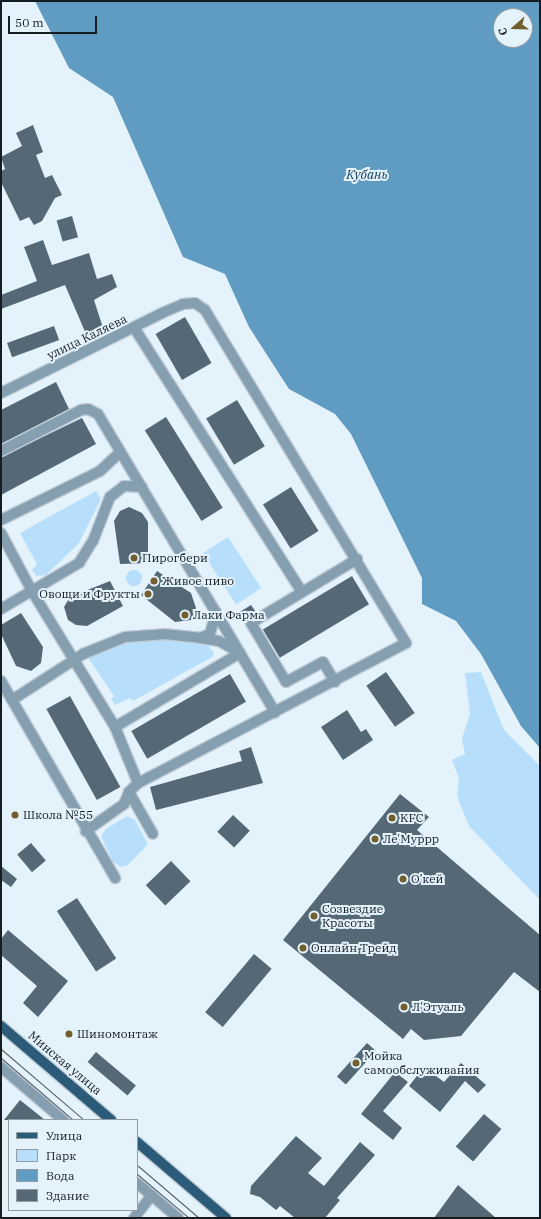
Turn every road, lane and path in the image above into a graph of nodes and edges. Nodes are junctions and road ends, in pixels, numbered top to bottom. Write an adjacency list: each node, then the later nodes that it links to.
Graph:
1 (135, 329): 2 (street, улица Каляева); 8 (street, улица Каляева); 9 (street)
2 (1, 393)
3 (1, 451): 4 (street)
4 (119, 453): 5 (street); 6 (street)
5 (142, 487): 10 (street); 12 (street)
6 (1, 520)
7 (1, 533): 10 (street)
8 (357, 559): 9 (street); 17 (street)
9 (301, 591): 17 (street)
10 (32, 593): 11 (street); 15 (street)
11 (1, 609)
12 (216, 612): 13 (street); 14 (street)
13 (200, 638): 14 (street); 15 (street)
14 (240, 653): 19 (street); 20 (street)
15 (74, 660): 18 (street); 20 (street)
16 (1, 680): 18 (street)
17 (335, 682): 19 (street)
18 (12, 700): 23 (street)
19 (275, 712): 21 (street)
20 (115, 727): 21 (street)
21 (138, 783): 22 (street)
22 (129, 792): 23 (street); 24 (street)
23 (86, 831): 25 (street)
24 (153, 834)
25 (115, 878)
26 (1, 1026): 29 (main road, Минская улица)
27 (1, 1067): 28 (street)
28 (62, 1119)
29 (110, 1119)
30 (138, 1143): 35 (main road)
31 (138, 1184): 32 (street)
32 (152, 1195): 33 (street); 34 (street)
33 (134, 1218)
34 (178, 1218)
35 (226, 1218)

